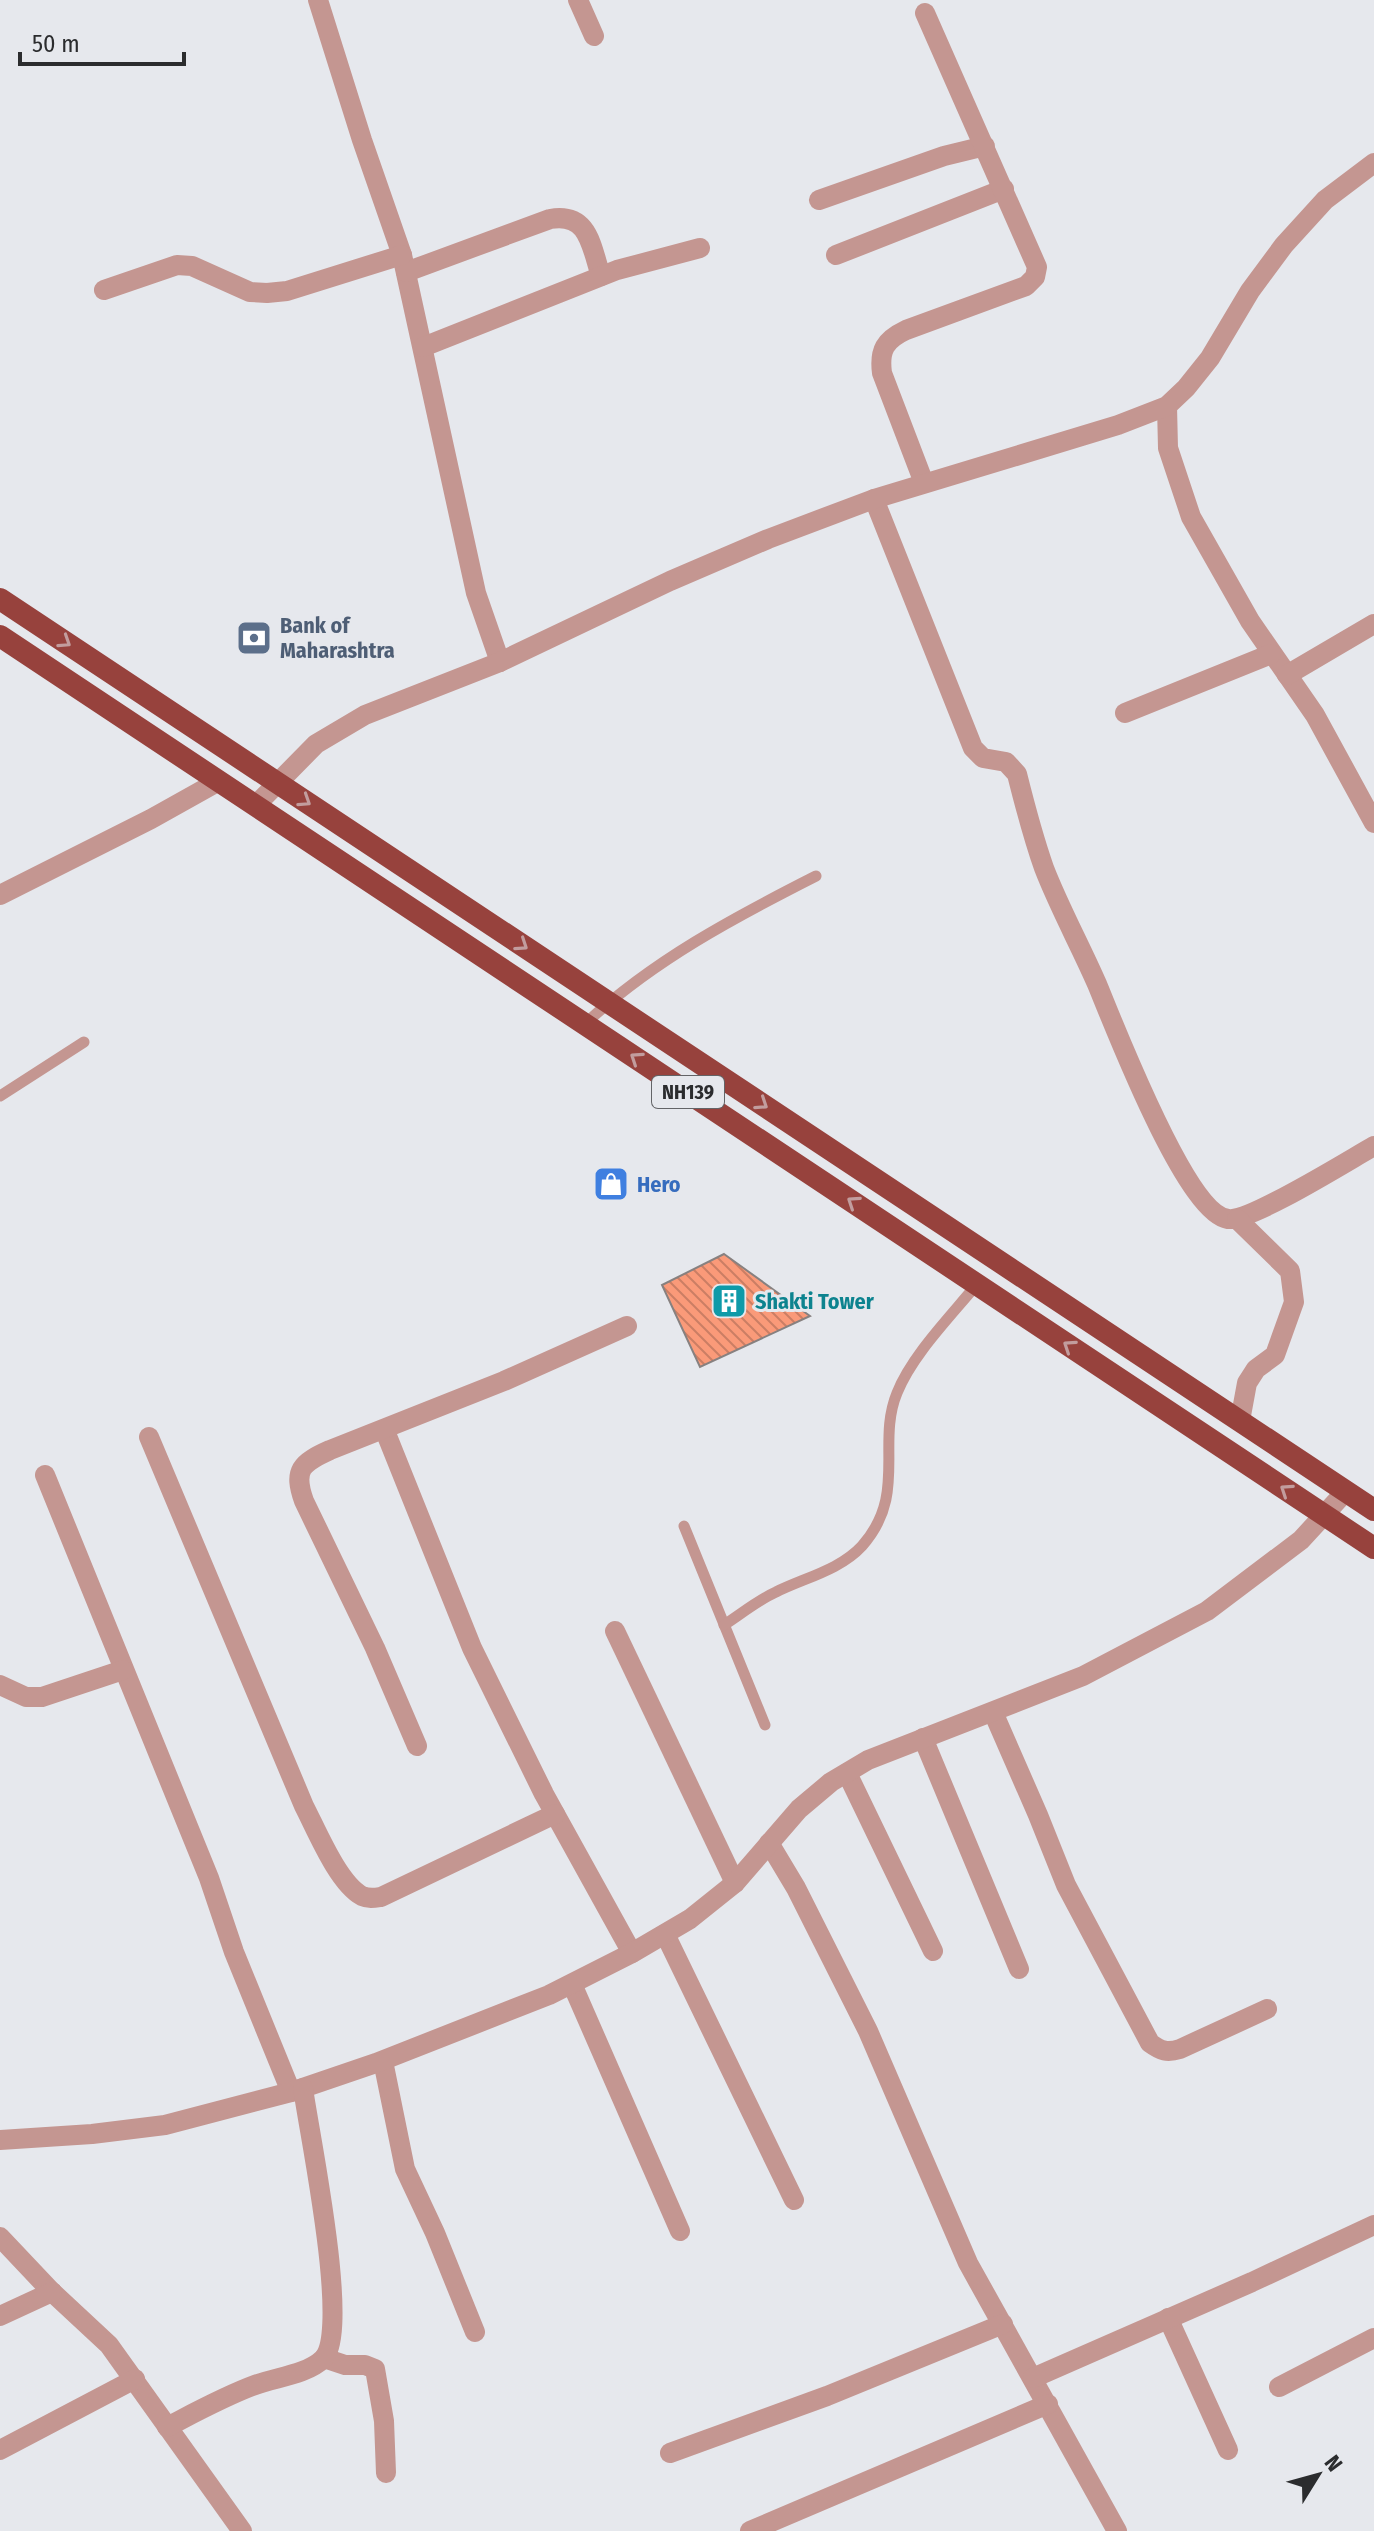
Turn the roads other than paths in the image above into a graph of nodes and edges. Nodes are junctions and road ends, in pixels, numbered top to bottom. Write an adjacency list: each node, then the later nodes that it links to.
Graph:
1 (318, 0): 11 (street)
2 (578, 0): 4 (street)
3 (925, 13): 5 (street)
4 (594, 36)
5 (985, 146): 7 (street); 8 (street)
6 (1374, 163): 15 (street)
7 (1004, 189): 10 (street); 16 (street)
8 (819, 200)
9 (700, 248): 12 (street)
10 (836, 255)
11 (404, 263): 12 (street); 13 (street); 14 (street)
12 (601, 276): 14 (street)
13 (104, 290)
14 (423, 347): 22 (street)
15 (1167, 406): 16 (street); 21 (street)
16 (924, 483): 17 (street)
17 (874, 499): 22 (street); 36 (street)
18 (0, 599): 26 (highway, NH139, one-way to 26)
19 (1374, 624): 23 (street)
20 (0, 636): 25 (highway, NH139)
21 (1271, 654): 23 (street); 24 (street)
22 (500, 662): 26 (street)
23 (1287, 675): 28 (street)
24 (1125, 713)
25 (219, 781): 27 (highway, NH139); 30 (street)
26 (278, 783): 27 (street); 31 (highway, NH139, one-way to 31)
27 (256, 805): 32 (highway, NH139)
28 (1374, 823)
29 (816, 876): 31 (lane)
30 (0, 895)
31 (608, 1002): 32 (lane); 39 (highway, NH139, one-way to 39)
32 (585, 1024): 37 (highway, NH139, one-way to 32)
33 (84, 1042): 34 (lane)
34 (0, 1096)
35 (1374, 1146): 36 (street)
36 (1237, 1219): 39 (street)
37 (977, 1284): 45 (highway, NH139, one-way to 37); 48 (lane)
38 (627, 1326): 40 (street)
39 (1240, 1421): 43 (highway, NH139)
40 (385, 1431): 55 (street); 57 (street)
41 (149, 1437): 57 (street)
42 (45, 1475): 50 (street)
43 (1346, 1491): 44 (highway, NH139); 45 (street)
44 (1374, 1510)
45 (1325, 1516): 47 (highway, NH139); 52 (street)
46 (684, 1526): 48 (lane)
47 (1374, 1548)
48 (724, 1625): 53 (lane)
49 (615, 1631): 59 (street)
50 (123, 1670): 51 (street); 67 (street)
51 (0, 1685)
52 (993, 1712): 54 (street); 65 (street)
53 (765, 1725)
54 (923, 1738): 56 (street); 63 (street)
55 (417, 1746)
56 (847, 1773): 58 (street); 61 (street)
57 (555, 1814): 62 (street)
58 (769, 1843): 59 (street); 76 (street)
59 (735, 1883): 60 (street)
60 (665, 1934): 62 (street); 69 (street)
61 (933, 1951)
62 (632, 1953): 64 (street)
63 (1019, 1969)
64 (572, 1984): 66 (street); 71 (street)
65 (1267, 2009)
66 (383, 2061): 67 (street); 77 (street)
67 (297, 2090): 68 (street); 79 (street)
68 (0, 2140)
69 (794, 2200)
70 (1374, 2225): 75 (street)
71 (680, 2231)
72 (0, 2237): 73 (street)
73 (52, 2292): 74 (street); 81 (street)
74 (0, 2316)
75 (1168, 2318): 80 (street); 86 (street)
76 (1003, 2324): 80 (street); 87 (street)
77 (475, 2332)
78 (1374, 2338): 82 (street)
79 (324, 2358): 84 (street); 88 (street)
80 (1033, 2378): 83 (street)
81 (135, 2379): 84 (street); 85 (street)
82 (1279, 2387)
83 (1048, 2404): 90 (street); 91 (street)
84 (167, 2427): 89 (street)
85 (0, 2450)
86 (1228, 2450)
87 (670, 2453)
88 (386, 2473)
89 (242, 2531)
90 (750, 2531)
91 (1117, 2531)

